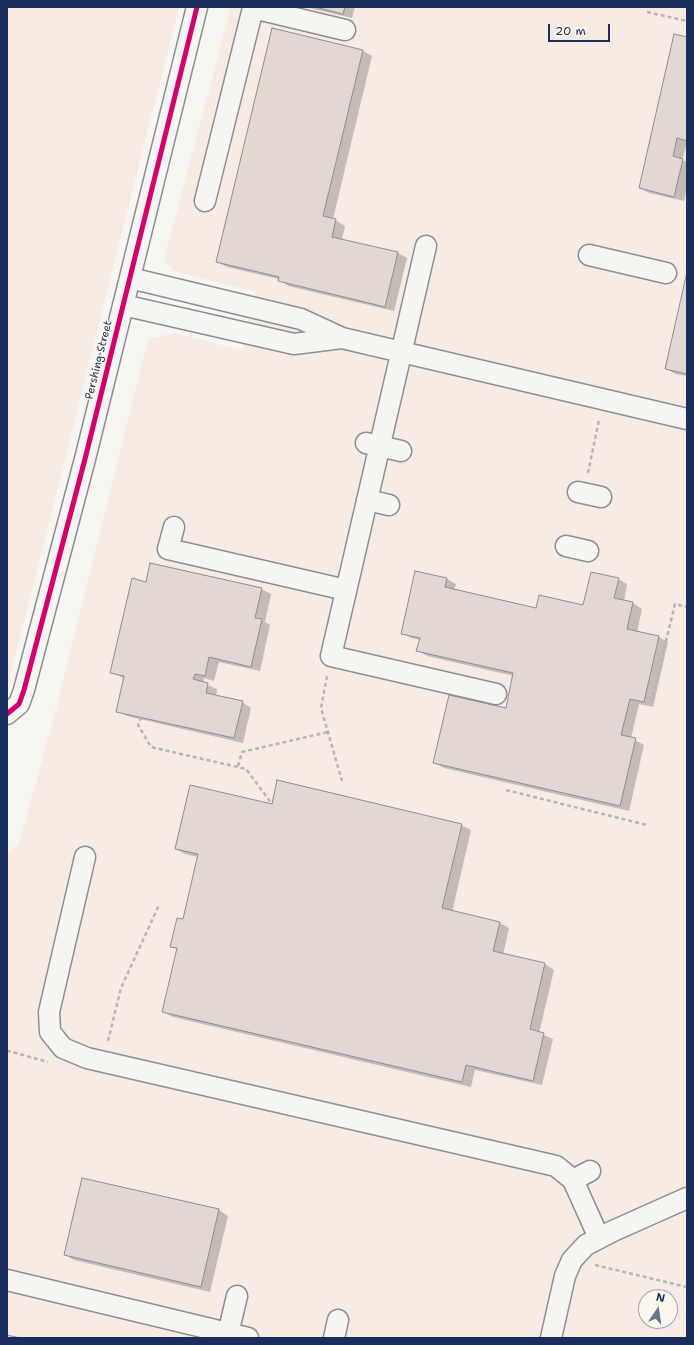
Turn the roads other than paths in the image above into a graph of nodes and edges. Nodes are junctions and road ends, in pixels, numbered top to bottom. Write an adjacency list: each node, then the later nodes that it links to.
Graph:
1 (197, 7): 7 (street, Pershing Street)
2 (345, 30): 3 (street)
3 (205, 201)
4 (426, 246): 10 (street)
5 (589, 256): 6 (street)
6 (666, 273)
7 (130, 278): 8 (street, Pershing Street); 9 (street)
8 (123, 305): 9 (street); 23 (street, Pershing Street)
9 (342, 338): 10 (street)
10 (402, 352): 11 (street); 12 (street)
11 (687, 419)
12 (373, 445): 13 (street); 16 (street)
13 (401, 451)
14 (582, 486): 15 (street)
15 (601, 497)
16 (367, 500): 17 (street); 21 (street)
17 (389, 506)
18 (174, 527): 21 (street)
19 (566, 546): 20 (street)
20 (588, 552)
21 (346, 590): 22 (street)
22 (496, 694)
23 (8, 714)
24 (85, 857): 26 (street)
25 (687, 1198): 26 (street)
26 (599, 1238): 31 (street)
27 (7, 1280): 29 (street)
28 (237, 1296): 29 (street)
29 (227, 1336): 30 (street)
30 (248, 1338)
31 (551, 1338)

